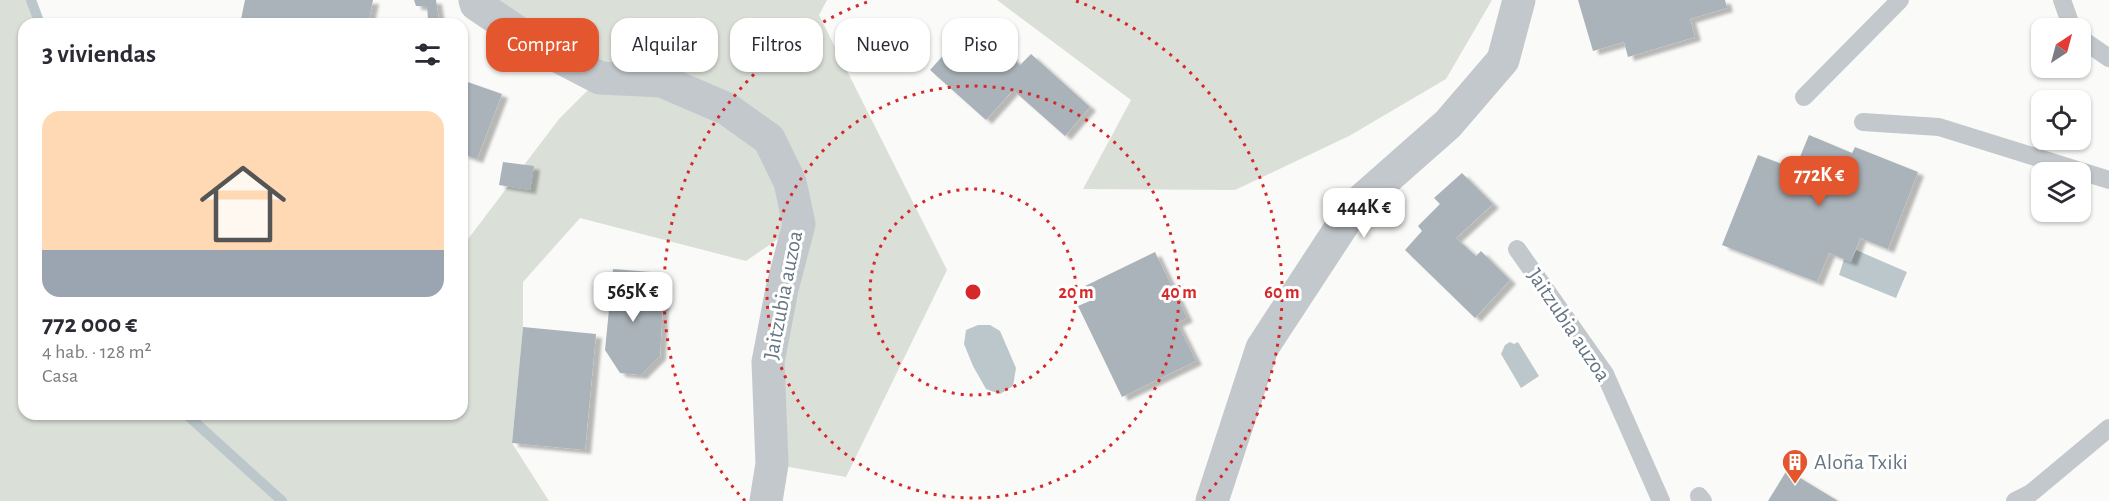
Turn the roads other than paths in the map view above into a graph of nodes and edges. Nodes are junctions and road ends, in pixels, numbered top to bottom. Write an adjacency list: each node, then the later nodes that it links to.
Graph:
1 (475, 0): 13 (street, Jaitzubia auzoa)
2 (1519, 0): 14 (street)
3 (1900, 0): 8 (lane)
4 (2062, 0): 5 (lane)
5 (2068, 18)
6 (2091, 46): 7 (lane)
7 (2109, 58)
8 (1804, 97)
9 (1863, 122): 10 (lane)
10 (2109, 180)
11 (1518, 249): 15 (lane, Jaitzubia auzoa)
12 (2109, 428): 16 (lane)
13 (766, 501)
14 (1212, 501)
15 (1661, 501)
16 (2015, 501)

